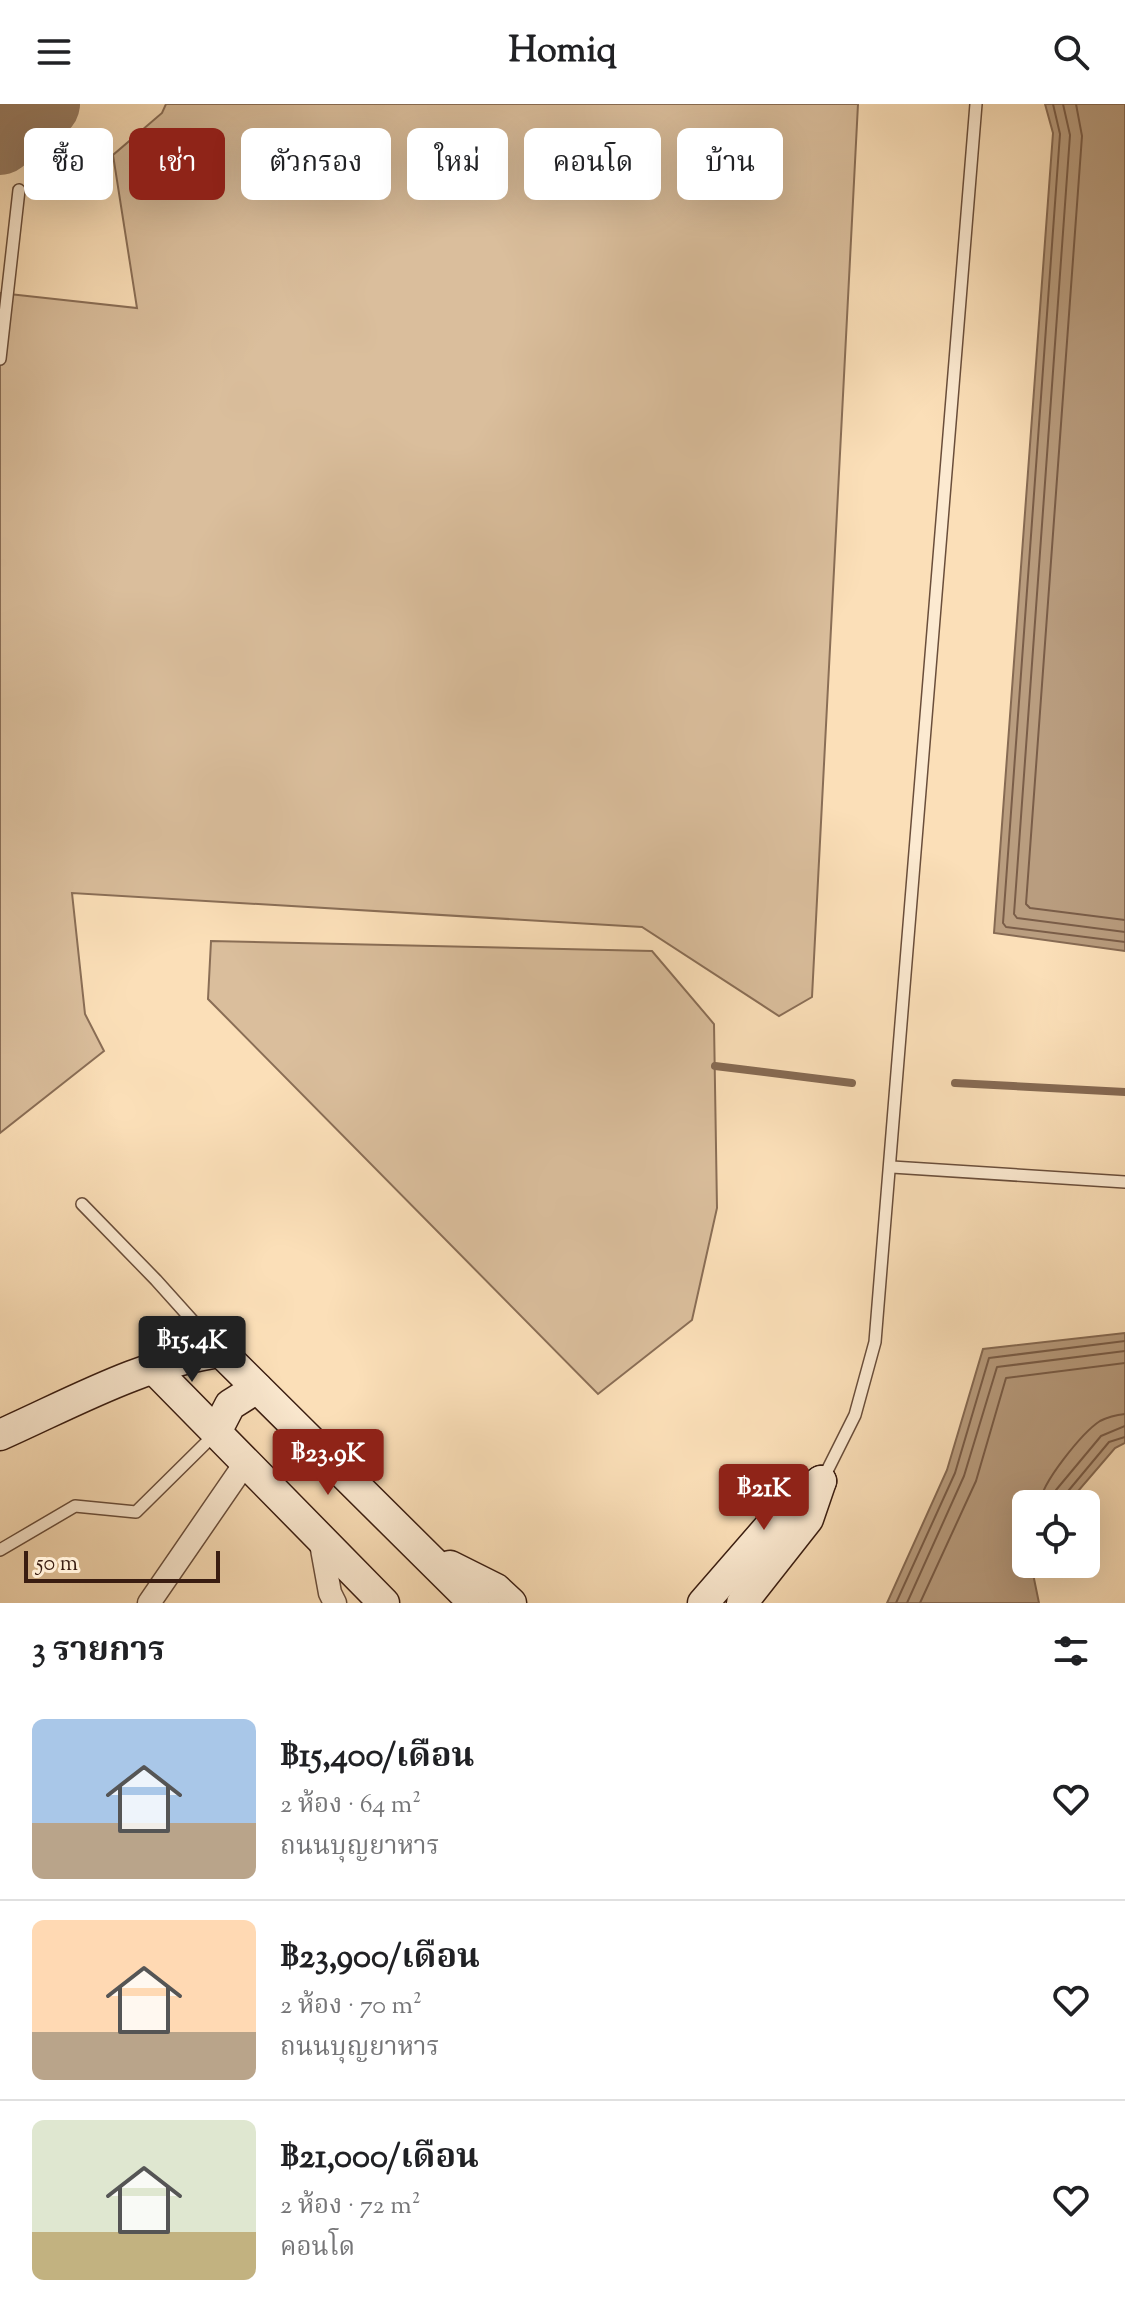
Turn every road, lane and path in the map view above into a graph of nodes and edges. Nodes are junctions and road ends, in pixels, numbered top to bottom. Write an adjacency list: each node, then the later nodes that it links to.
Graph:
1 (976, 104): 4 (lane)
2 (19, 190): 3 (lane)
3 (0, 359)
4 (892, 1167): 5 (lane); 13 (lane)
5 (1125, 1182)
6 (82, 1204): 7 (lane)
7 (221, 1352): 8 (street); 9 (street)
8 (152, 1367): 10 (street); 11 (street)
9 (257, 1388): 10 (street); 16 (street)
10 (216, 1432): 12 (street); 15 (lane)
11 (0, 1435)
12 (246, 1462): 14 (street); 17 (street)
13 (821, 1481): 22 (street); 23 (street)
14 (320, 1538): 18 (street); 19 (street)
15 (0, 1550)
16 (423, 1552): 20 (street); 21 (street)
17 (149, 1603)
18 (335, 1603)
19 (384, 1603)
20 (474, 1603)
21 (511, 1603)
22 (703, 1603)
23 (742, 1603)

